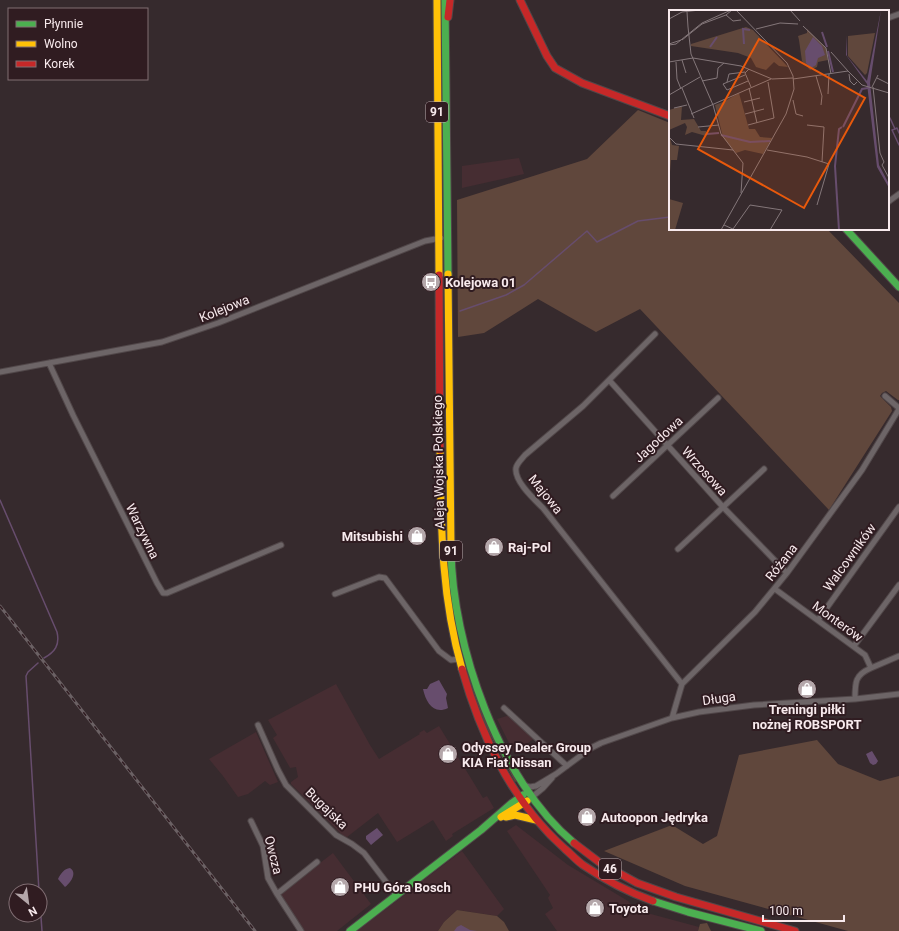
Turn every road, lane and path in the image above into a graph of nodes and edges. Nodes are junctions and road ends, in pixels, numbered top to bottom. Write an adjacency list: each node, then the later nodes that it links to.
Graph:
1 (437, 0): 13 (main road, Aleja Wojska Polskiego / 91)
2 (445, 0): 7 (main road, Aleja Wojska Polskiego / 91)
3 (450, 0): 7 (main road)
4 (520, 0): 8 (main road)
5 (899, 14): 6 (street)
6 (889, 18)
7 (446, 37): 12 (main road, Aleja Wojska Polskiego / 91)
8 (669, 114)
9 (899, 194): 10 (street)
10 (889, 201)
11 (848, 230): 14 (main road)
12 (448, 236): 13 (street, Kolejowa); 46 (main road, Aleja Wojska Polskiego / 91)
13 (438, 238): 16 (street, Kolejowa); 36 (main road, Aleja Wojska Polskiego / 91)
14 (899, 286)
15 (655, 334): 18 (street, Majowa)
16 (49, 363): 17 (street, Kolejowa); 27 (street, Warzywna)
17 (0, 372)
18 (609, 380): 22 (street, Wrzosowa); 38 (street, Majowa)
19 (885, 396): 21 (street)
20 (718, 398): 22 (street, Jagodowa)
21 (899, 409): 29 (street, Różana)
22 (668, 446): 24 (street, Jagodowa); 26 (street, Wrzosowa)
23 (764, 469): 26 (street)
24 (612, 496)
25 (899, 507): 33 (street, Walcowników)
26 (723, 508): 28 (street); 29 (street, Wrzosowa)
27 (281, 545)
28 (678, 549)
29 (787, 573): 31 (street, Różana)
30 (899, 585): 34 (street)
31 (775, 589): 33 (street, Monterów); 38 (street, Różana)
32 (335, 594): 36 (street)
33 (818, 620): 34 (street, Monterów)
34 (854, 646): 37 (street, Monterów)
35 (899, 656): 37 (street)
36 (459, 660): 47 (main road, Aleja Wojska Polskiego / 91)
37 (871, 668): 40 (street)
38 (682, 684): 42 (street, Różana)
39 (899, 694): 40 (street, Długa)
40 (855, 699): 42 (street, Długa)
41 (504, 708): 44 (street)
42 (672, 718): 44 (street, Długa)
43 (258, 725): 53 (street, Bugajska)
44 (567, 766): 45 (street, Długa)
45 (556, 774): 46 (street, Długa); 46 (street, Długa)
46 (528, 791): 47 (main road); 57 (main road, Aleja Wojska Polskiego / 46)
47 (521, 800): 48 (main road, Aleja Wojska Polskiego / 91); 50 (main road)
48 (536, 820): 50 (main road); 56 (main road, Aleja Wojska Polskiego / 46)
49 (251, 821): 52 (street, Owcza)
50 (490, 823): 53 (main road)
51 (317, 862): 52 (street, Owcza)
52 (277, 894): 54 (street, Owcza)
53 (396, 895): 55 (main road)
54 (301, 931)
55 (350, 931)
56 (761, 931)
57 (795, 931)

